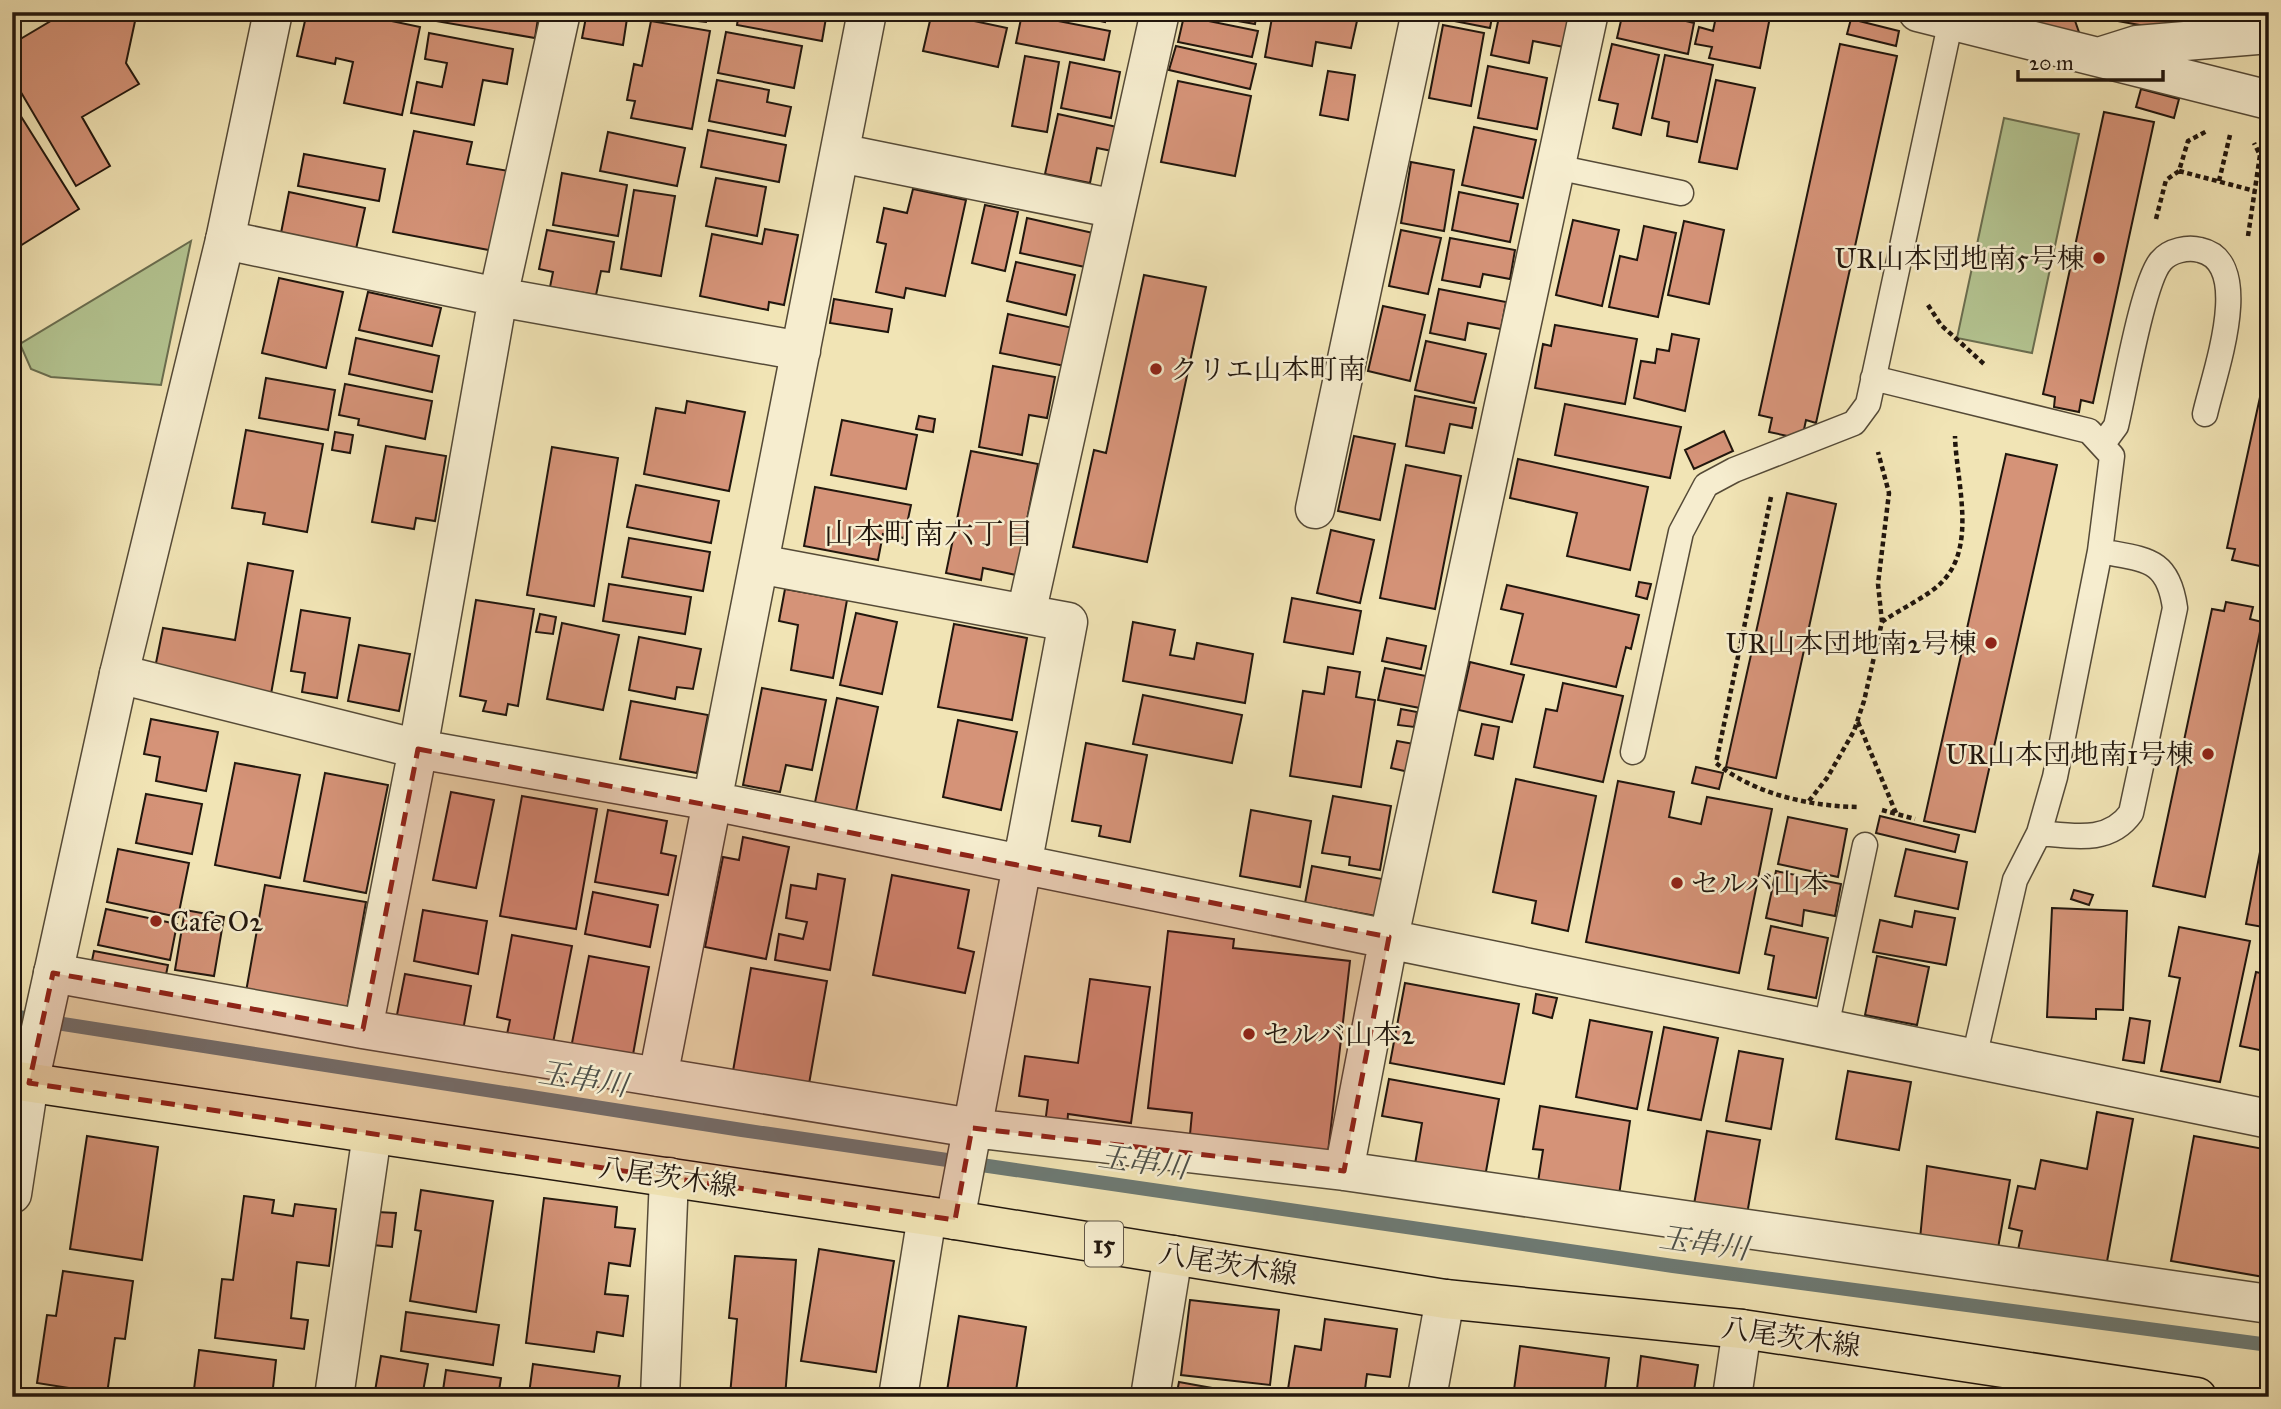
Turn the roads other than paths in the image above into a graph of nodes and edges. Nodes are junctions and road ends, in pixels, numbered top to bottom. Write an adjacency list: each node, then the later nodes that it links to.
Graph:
1 (272, 12): 15 (street)
2 (561, 12): 16 (street)
3 (867, 12): 11 (street)
4 (1160, 12): 14 (street)
5 (1421, 12): 21 (street)
6 (1589, 12): 12 (street)
7 (1935, 16): 9 (street); 18 (lane)
8 (2269, 34): 9 (street)
9 (2097, 57): 10 (street)
10 (2269, 100)
11 (840, 153): 14 (street); 17 (street)
12 (1556, 167): 13 (lane); 32 (street)
13 (1681, 193)
14 (1116, 209): 24 (street)
15 (225, 240): 16 (street); 25 (street)
16 (498, 297): 17 (street); 26 (street)
17 (801, 351): 23 (street)
18 (1872, 378): 20 (lane); 27 (lane)
19 (2205, 414): 20 (lane)
20 (2102, 445): 22 (lane)
21 (1315, 509)
22 (2100, 551): 29 (lane); 29 (lane)
23 (760, 564): 24 (street); 28 (street)
24 (1026, 614): 31 (street)
25 (119, 674): 26 (street); 33 (street)
26 (418, 749): 28 (street); 35 (street)
27 (1633, 752)
28 (712, 801): 31 (street); 38 (street)
29 (2039, 833): 36 (lane)
30 (1866, 845): 34 (lane)
31 (1020, 863): 32 (street); 41 (street)
32 (1389, 937): 34 (street); 42 (street)
33 (49, 991): 35 (street); 37 (street)
34 (1826, 1027): 36 (street)
35 (363, 1029): 38 (street)
36 (1974, 1058): 39 (street)
37 (26, 1071): 40 (main road, 八尾茨木線 / 15); 44 (street)
38 (658, 1077): 41 (street)
39 (2269, 1119)
40 (372, 1134): 43 (main road, 八尾茨木線 / 15); 51 (street)
41 (970, 1136): 42 (street); 45 (street)
42 (1344, 1171): 48 (street)
43 (669, 1177): 45 (main road, 八尾茨木線 / 15); 52 (street)
44 (12, 1194)
45 (947, 1210): 46 (main road, 八尾茨木線 / 15); 53 (street)
46 (1173, 1255): 47 (main road, 八尾茨木線 / 15); 54 (street)
47 (1445, 1298): 49 (main road, 八尾茨木線 / 15); 55 (street)
48 (2269, 1304)
49 (1742, 1329): 50 (main road, 八尾茨木線 / 15); 56 (street)
50 (2086, 1388): 57 (main road, 八尾茨木線 / 15)
51 (334, 1397)
52 (660, 1397)
53 (898, 1397)
54 (1150, 1397)
55 (1427, 1397)
56 (1732, 1397)
57 (2197, 1397)

